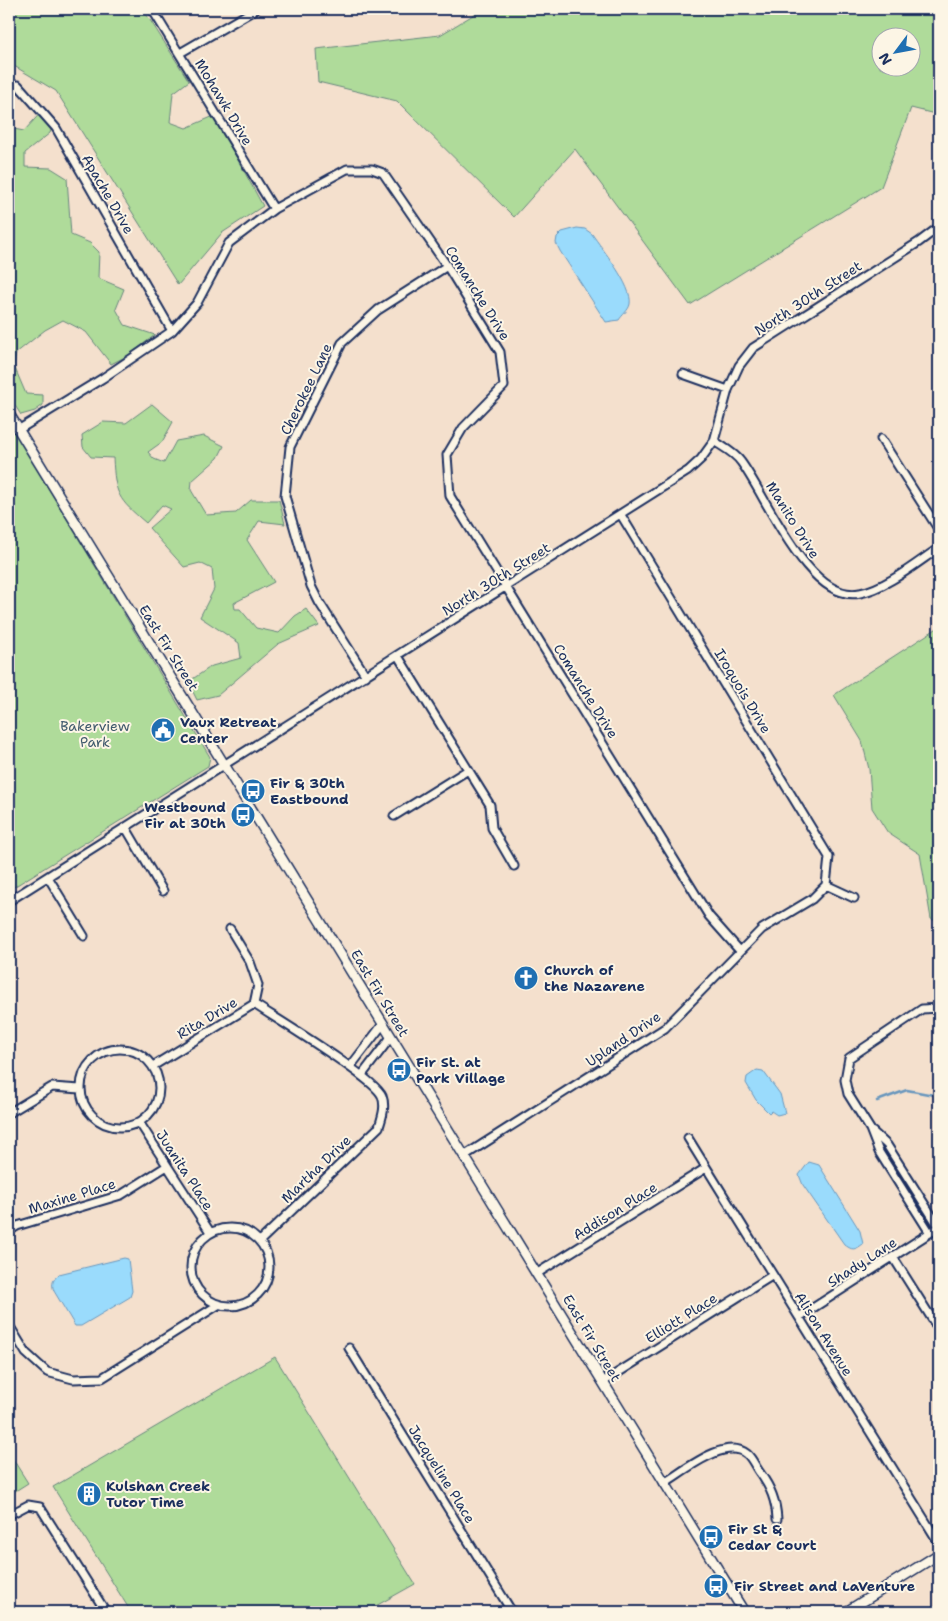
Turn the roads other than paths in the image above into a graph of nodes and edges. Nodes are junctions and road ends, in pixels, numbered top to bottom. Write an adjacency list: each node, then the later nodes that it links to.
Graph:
1 (152, 9): 3 (street, Mohawk Drive)
2 (256, 9): 3 (street)
3 (180, 53): 5 (street, Mohawk Drive)
4 (9, 85): 8 (street, Apache Drive)
5 (274, 209): 7 (street, Comanche Drive); 8 (street, Comanche Drive)
6 (939, 226): 10 (street, North 30th Street)
7 (447, 266): 18 (street, Comanche Drive); 20 (street, Cherokee Lane)
8 (172, 331): 12 (street, Comanche Drive)
9 (682, 374): 10 (street)
10 (728, 390): 14 (street, North 30th Street)
11 (9, 414): 12 (street, East Fir Street)
12 (18, 430): 21 (street, East Fir Street)
13 (881, 440): 16 (street)
14 (714, 441): 15 (street, North 30th Street); 17 (street, Manito Drive)
15 (621, 515): 18 (street, North 30th Street); 27 (street, Iroquois Drive)
16 (939, 530)
17 (939, 548)
18 (507, 586): 19 (street, North 30th Street); 33 (street, Comanche Drive)
19 (398, 656): 20 (street, North 30th Street); 22 (street)
20 (366, 676): 21 (street, North 30th Street)
21 (225, 765): 24 (street, North 30th Street); 36 (street, East Fir Street)
22 (468, 770): 23 (street); 25 (street)
23 (394, 816)
24 (126, 828): 26 (street, North 30th Street); 28 (street)
25 (514, 866)
26 (48, 877): 30 (street, North 30th Street); 32 (street)
27 (826, 885): 29 (street); 33 (street, Upland Drive)
28 (163, 891)
29 (854, 898)
30 (9, 901)
31 (230, 929): 34 (street)
32 (84, 936)
33 (740, 951): 47 (street, Upland Drive)
34 (254, 1004): 38 (street, Rita Drive); 39 (street, Rita Drive)
35 (939, 1008): 45 (street)
36 (383, 1024): 37 (street, East Fir Street); 39 (street)
37 (391, 1037): 40 (street); 47 (street, East Fir Street)
38 (153, 1066): 41 (street); 44 (street)
39 (350, 1067): 40 (street, Rita Drive)
40 (362, 1076): 42 (street, Rita Drive)
41 (80, 1089): 43 (street); 44 (street)
42 (384, 1111): 54 (street, Martha Drive)
43 (9, 1113)
44 (139, 1122): 48 (street, Juanita Place)
45 (870, 1129): 50 (street); 53 (street)
46 (688, 1138): 49 (street, Alison Avenue)
47 (464, 1156): 56 (street, East Fir Street)
48 (167, 1166): 51 (street, Maxine Place); 52 (street, Juanita Place)
49 (706, 1168): 56 (street, Addison Place); 57 (street, Alison Avenue)
50 (939, 1227): 53 (street, Shady Lane)
51 (9, 1231)
52 (210, 1232): 54 (street); 58 (street)
53 (930, 1233): 55 (street, Shady Lane)
54 (260, 1241): 58 (street)
55 (893, 1257): 59 (street, Shady Lane); 61 (street)
56 (536, 1274): 63 (street, East Fir Street)
57 (773, 1275): 59 (street, Alison Avenue); 63 (street, Elliott Place)
58 (218, 1305): 60 (street)
59 (799, 1317): 67 (street, Alison Avenue)
60 (9, 1325)
61 (939, 1330)
62 (350, 1348): 70 (street, Jacqueline Place)
63 (603, 1382): 64 (street, East Fir Street)
64 (664, 1483): 66 (street); 71 (street, East Fir Street)
65 (9, 1515): 69 (street)
66 (777, 1519)
67 (939, 1543)
68 (939, 1554): 72 (street)
69 (106, 1612)
70 (512, 1612)
71 (744, 1612)
72 (846, 1612)

